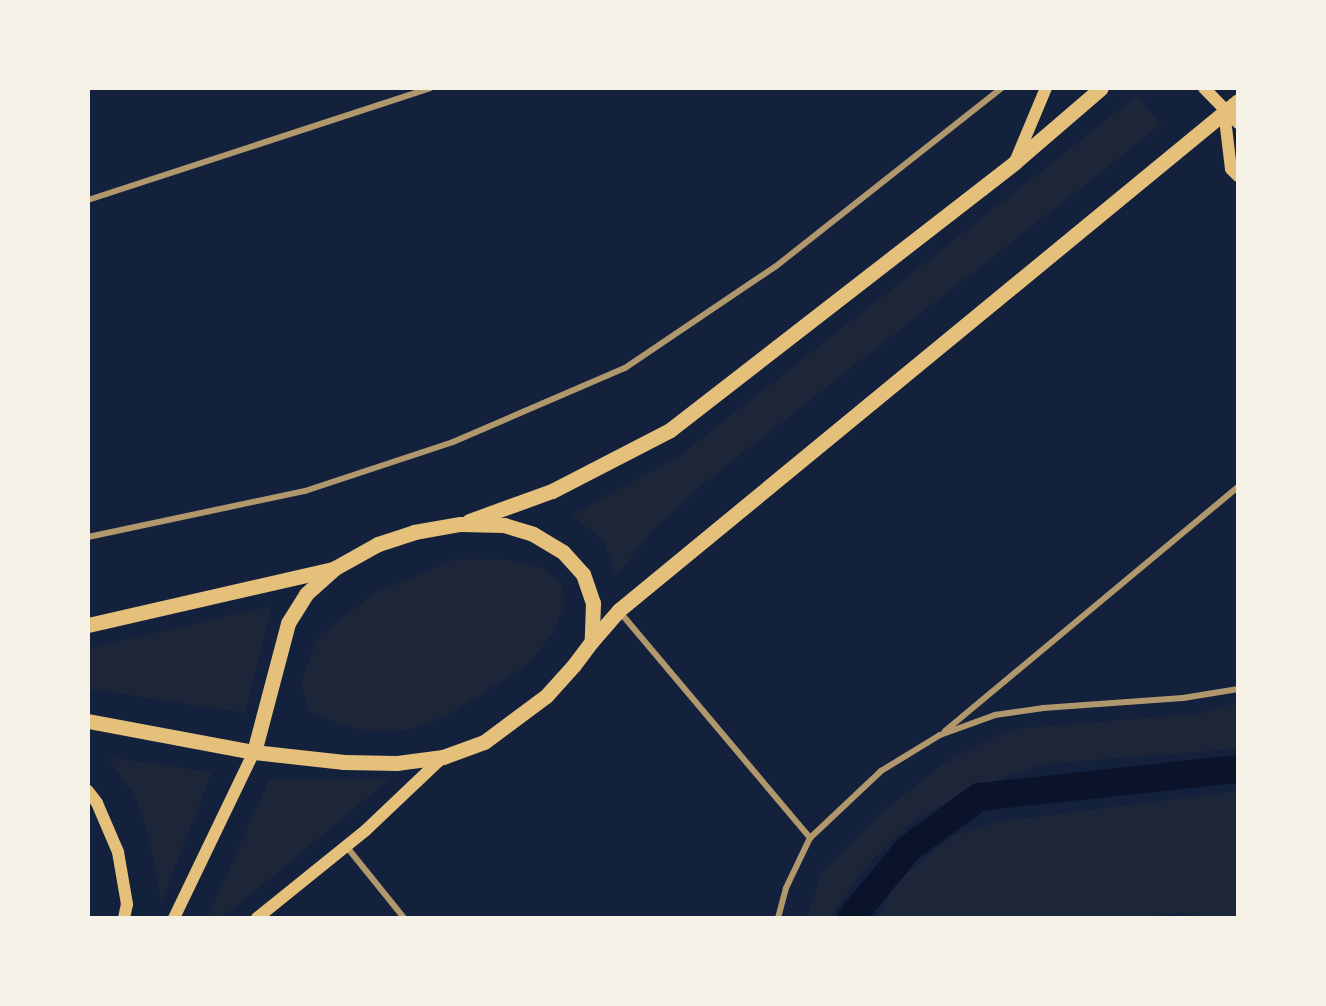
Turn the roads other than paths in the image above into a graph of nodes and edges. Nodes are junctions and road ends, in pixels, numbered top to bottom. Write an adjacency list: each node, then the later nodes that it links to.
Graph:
1 (430, 88): 11 (street)
2 (1002, 88): 14 (street)
3 (1046, 88): 9 (main road)
4 (1101, 88): 9 (main road)
5 (1204, 88): 7 (main road)
6 (1238, 101): 7 (main road)
7 (1224, 111): 8 (main road); 10 (main road); 16 (main road)
8 (1238, 123)
9 (1015, 162): 13 (main road)
10 (1238, 176)
11 (88, 200)
12 (1238, 488): 21 (street)
13 (460, 524): 15 (main road); 18 (main road)
14 (88, 537)
15 (335, 568): 17 (main road); 22 (main road)
16 (619, 610): 18 (main road); 25 (street)
17 (88, 625)
18 (592, 641): 23 (main road)
19 (1238, 689): 21 (street)
20 (88, 721): 22 (main road)
21 (940, 735): 25 (street)
22 (254, 752): 23 (main road); 28 (main road)
23 (443, 757): 26 (main road)
24 (88, 791): 27 (main road)
25 (810, 838): 31 (street)
26 (346, 846): 29 (main road); 30 (street)
27 (123, 918)
28 (174, 918)
29 (257, 918)
30 (404, 918)
31 (778, 918)

